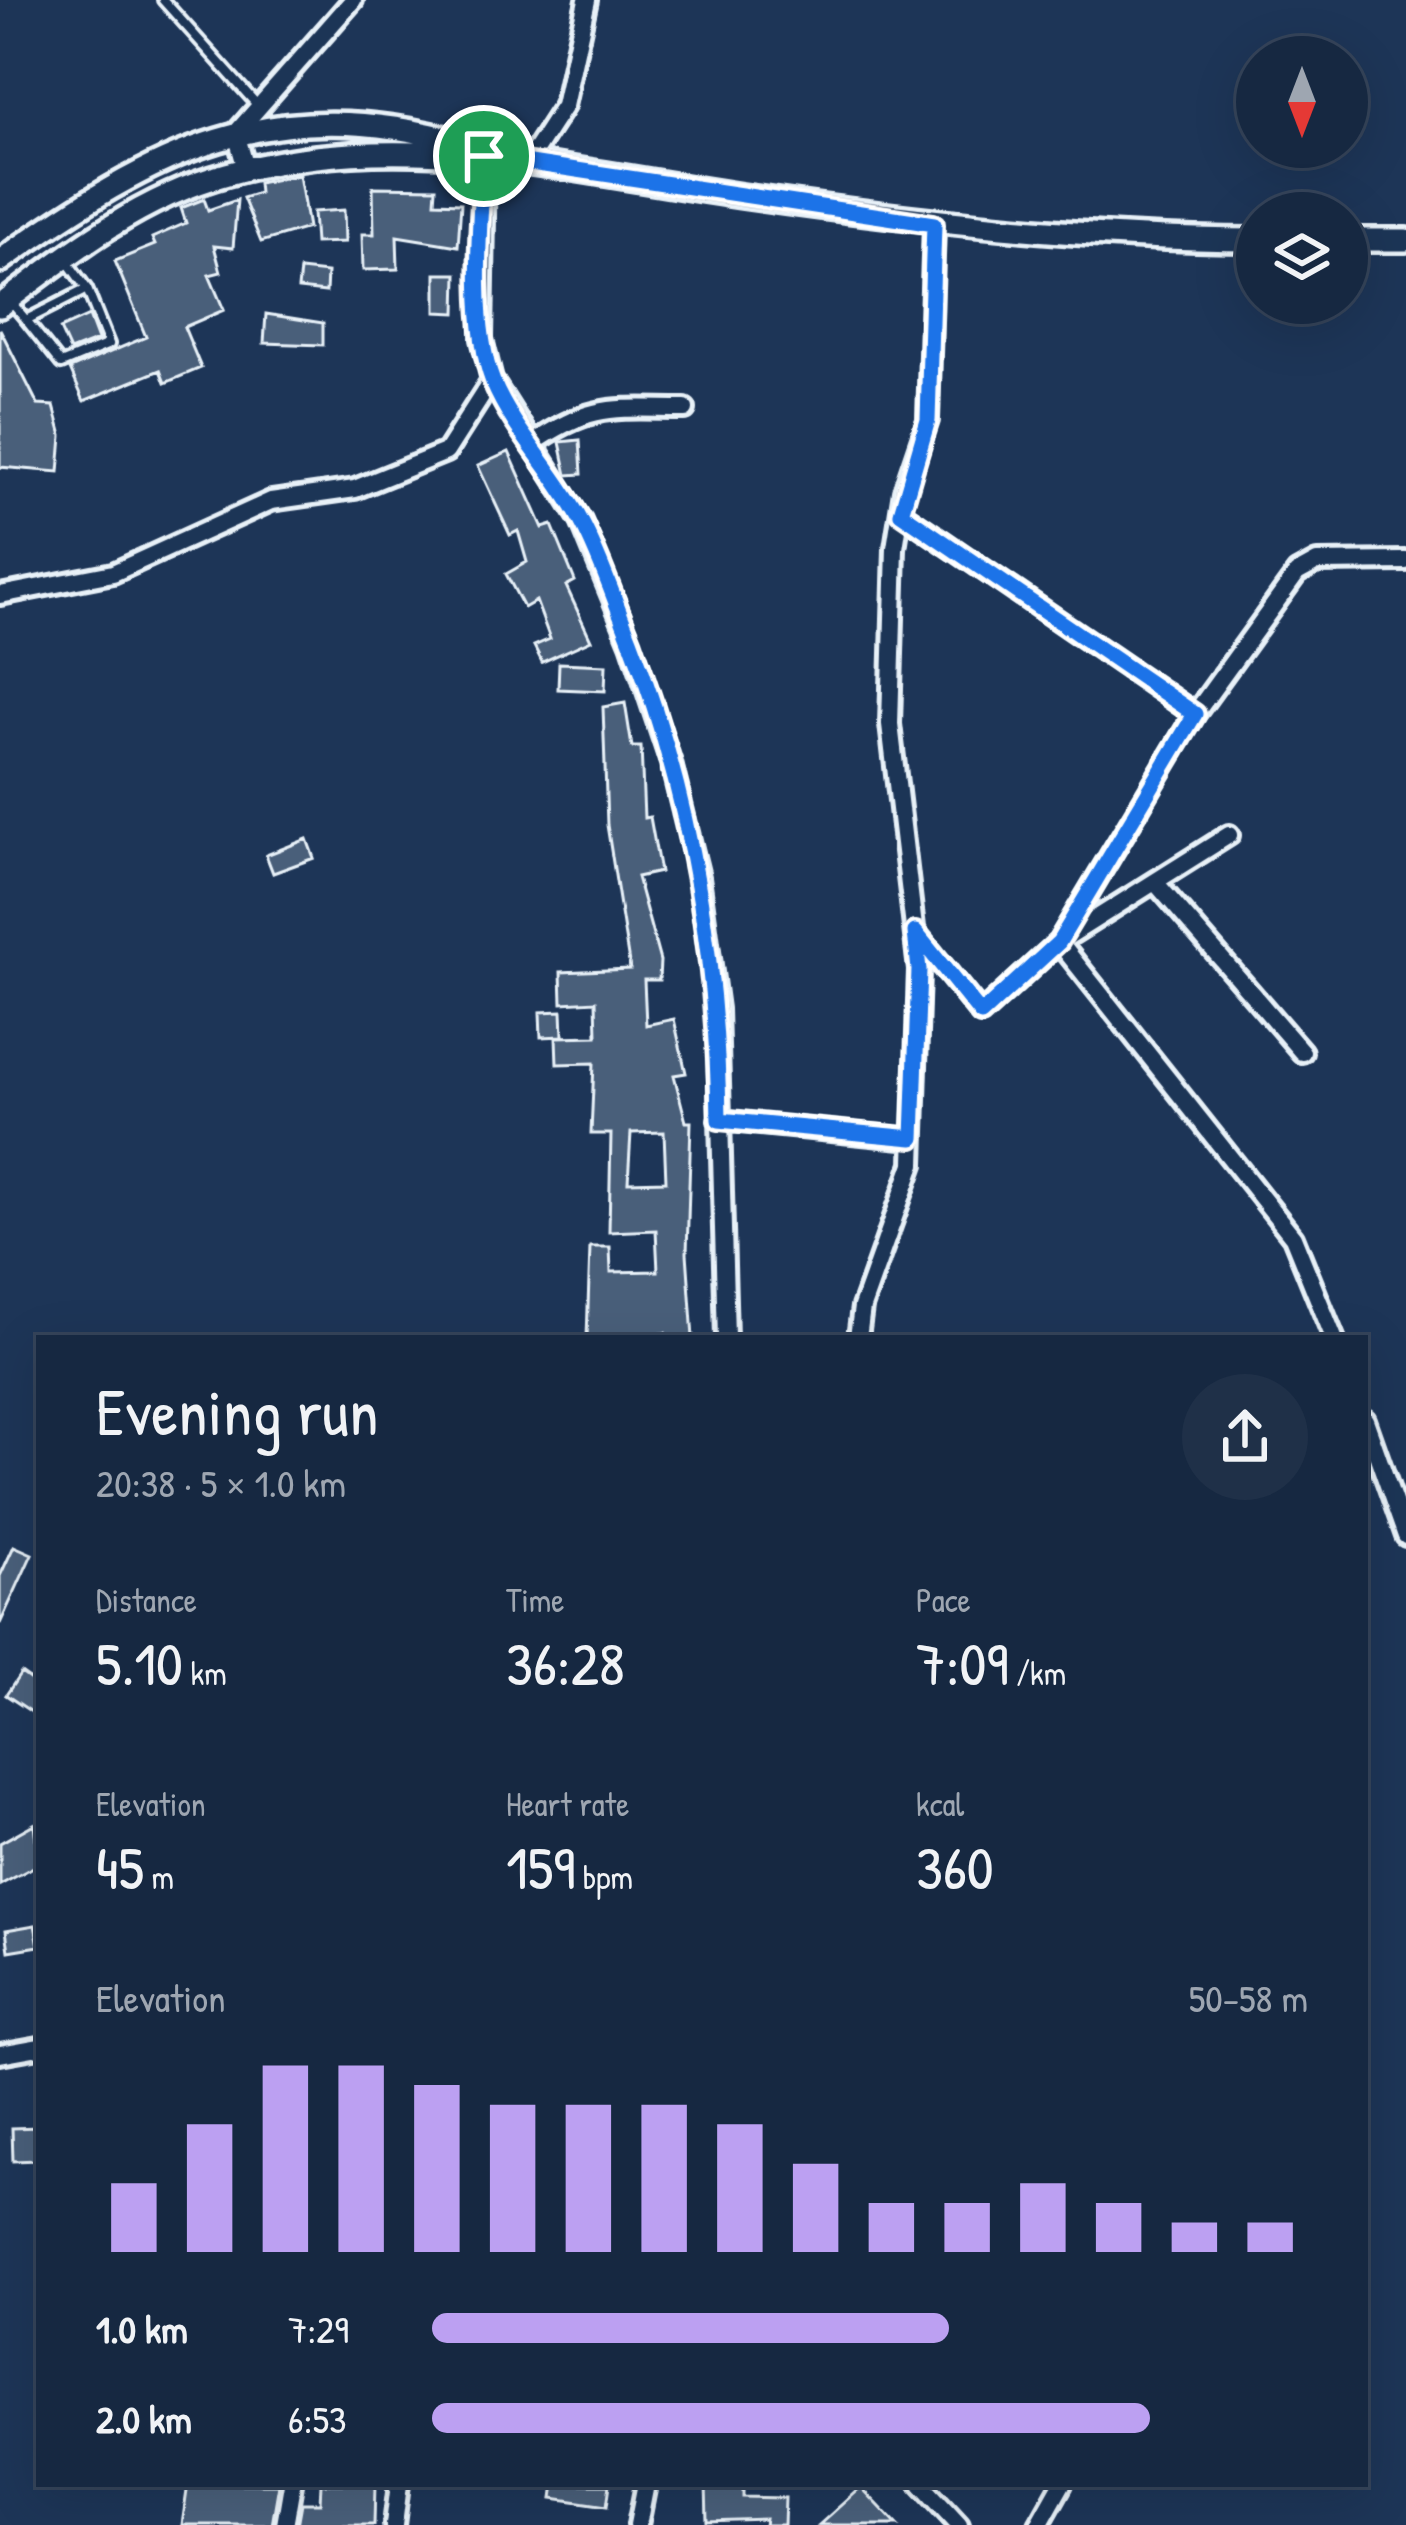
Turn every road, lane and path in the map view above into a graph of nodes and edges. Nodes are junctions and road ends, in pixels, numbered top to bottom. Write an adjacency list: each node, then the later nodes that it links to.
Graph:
1 (163, 0): 4 (lane)
2 (353, 0): 4 (street)
3 (587, 0): 7 (street)
4 (261, 109): 5 (street)
5 (236, 133): 7 (street); 8 (street); 14 (street)
6 (484, 156): 7 (street); 8 (street); 18 (street)
7 (529, 160): 9 (street)
8 (246, 169): 13 (street)
9 (934, 224): 10 (street); 21 (street)
10 (1236, 239)
11 (1368, 240): 12 (street)
12 (1406, 240)
13 (65, 259): 15 (lane); 16 (street)
14 (1, 260): 16 (street)
15 (86, 290): 17 (lane); 17 (lane)
16 (11, 298): 17 (lane)
17 (26, 320)
18 (492, 380): 20 (street); 23 (street)
19 (686, 409): 20 (street)
20 (532, 444): 30 (street)
21 (901, 513): 24 (street); 27 (street)
22 (1406, 561): 24 (street)
23 (0, 595)
24 (1195, 714): 28 (street)
25 (1229, 835): 26 (street)
26 (1155, 881): 28 (street); 29 (street)
27 (915, 932): 28 (street); 31 (street)
28 (1059, 942): 34 (street)
29 (1301, 1052)
30 (719, 1120): 31 (street); 32 (street)
31 (913, 1138): 33 (street)
32 (726, 1335)
33 (858, 1335)
34 (1333, 1335)
35 (1368, 1428): 36 (street)
36 (1406, 1536)
37 (36, 2048): 38 (street)
38 (0, 2054)
39 (291, 2487): 44 (street)
40 (399, 2487): 45 (street)
41 (645, 2487): 46 (street)
42 (924, 2487): 47 (street)
43 (1060, 2487): 48 (street)
44 (285, 2525)
45 (394, 2525)
46 (638, 2525)
47 (959, 2525)
48 (1039, 2525)

